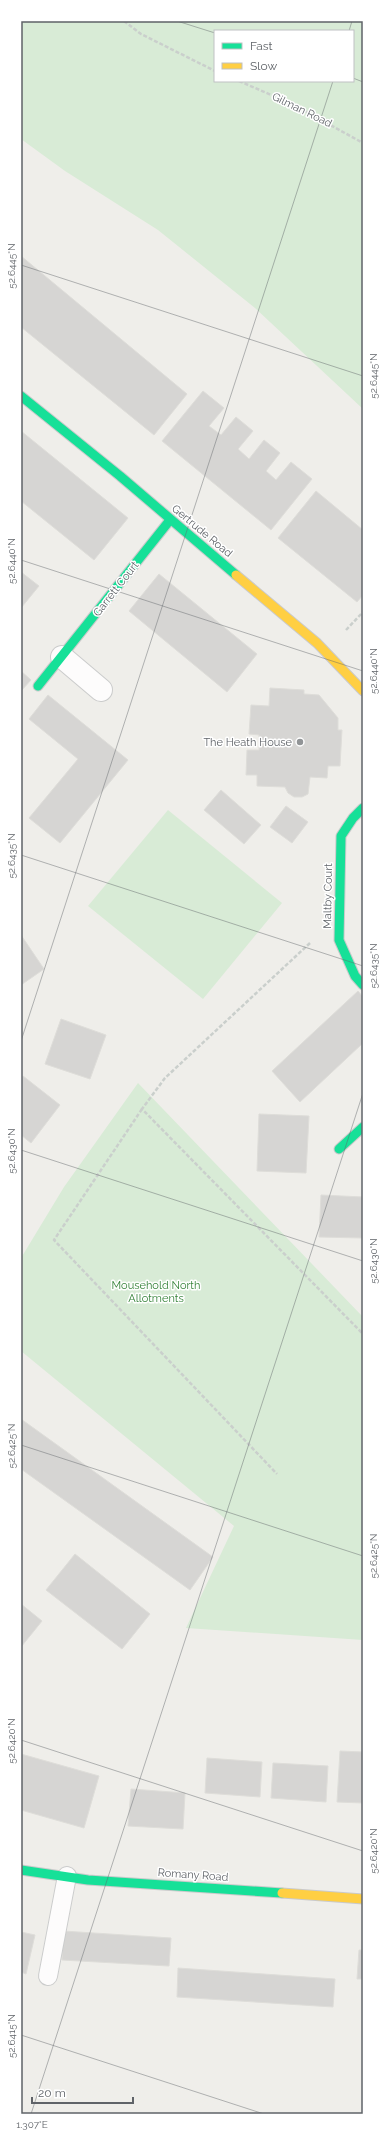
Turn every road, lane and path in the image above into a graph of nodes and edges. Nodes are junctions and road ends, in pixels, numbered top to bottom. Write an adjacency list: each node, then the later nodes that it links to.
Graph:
1 (124, 21): 2 (path)
2 (214, 70)
3 (241, 82): 4 (path, Gilman Road)
4 (363, 143)
5 (21, 396): 6 (street, Gertrude Road)
6 (170, 520): 7 (street, Garrett Court); 10 (street, Gertrude Road)
7 (62, 657): 8 (street); 9 (street, Garrett Court)
8 (101, 690)
9 (34, 691)
10 (363, 692)
11 (363, 808): 12 (street, Maltby Court)
12 (340, 915): 13 (street, Maltby Court); 14 (path)
13 (363, 985)
14 (142, 1109): 17 (path); 18 (path)
15 (363, 1127): 16 (street)
16 (339, 1149)
17 (363, 1334)
18 (277, 1474)
19 (21, 1870): 20 (street, Romany Road)
20 (67, 1876): 21 (street, Romany Road); 22 (lane)
21 (363, 1899)
22 (48, 1976)

